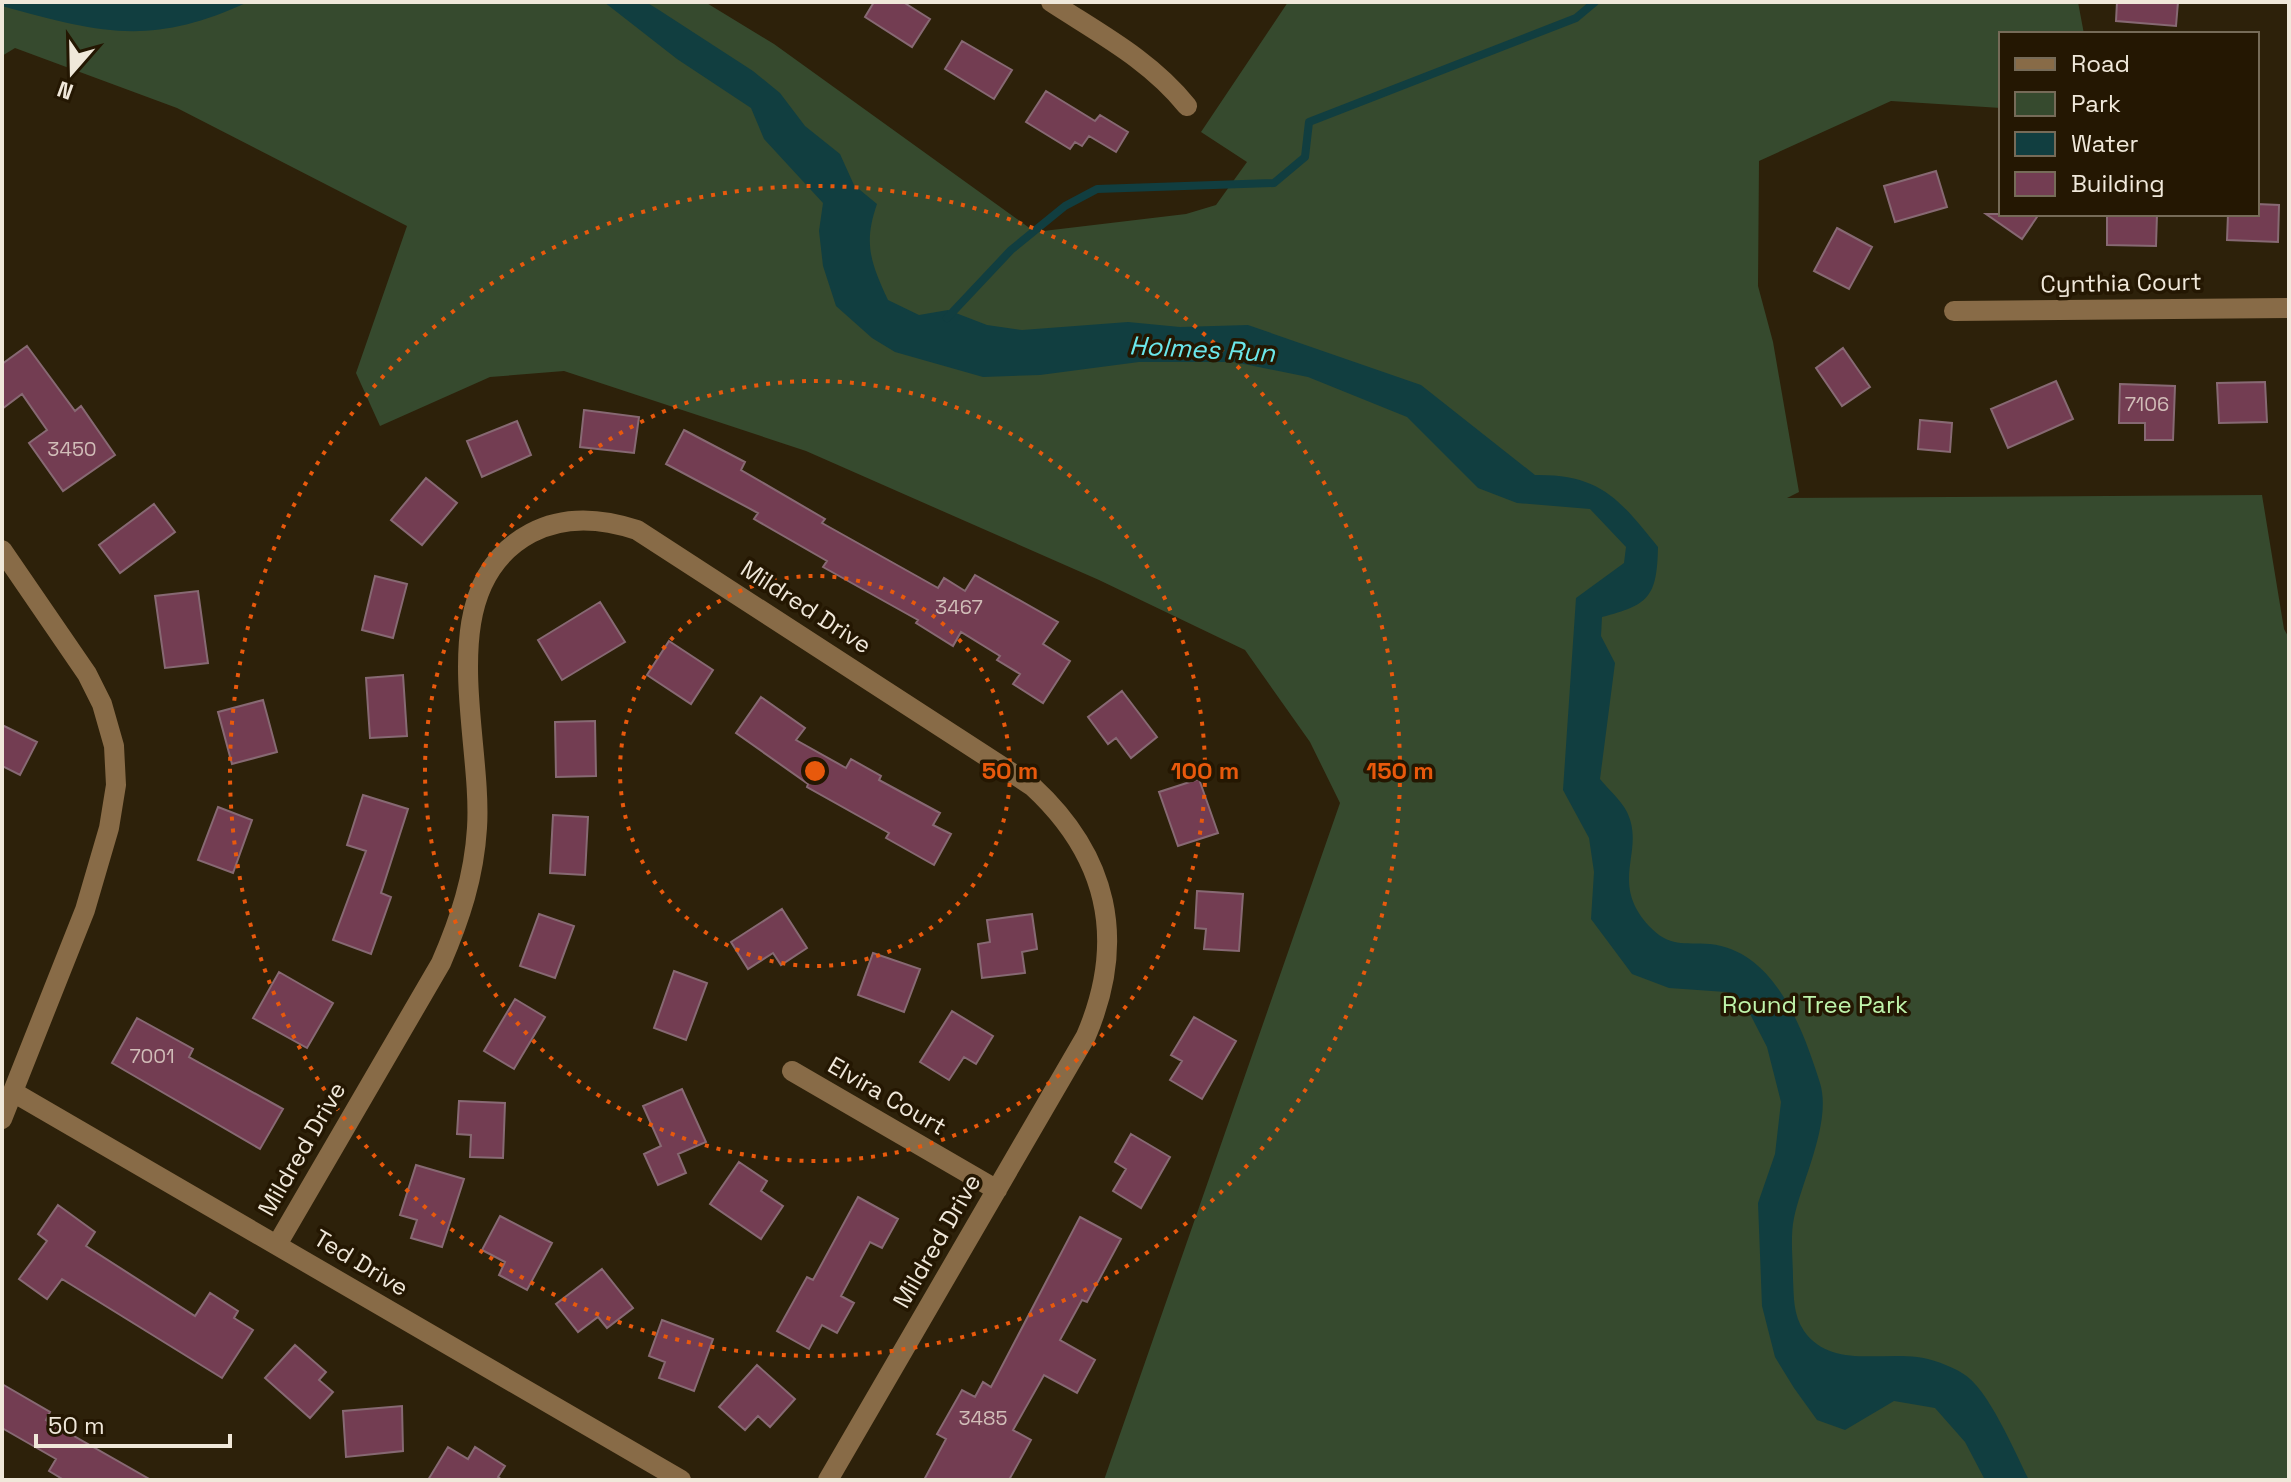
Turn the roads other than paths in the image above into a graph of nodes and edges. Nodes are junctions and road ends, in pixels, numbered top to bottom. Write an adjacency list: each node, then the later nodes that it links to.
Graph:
1 (1051, 2): 2 (street)
2 (1187, 106)
3 (2289, 308): 4 (street, Cynthia Court)
4 (1954, 311)
5 (6, 564): 7 (street)
6 (792, 1071): 9 (street, Elvira Court)
7 (13, 1092): 8 (street); 10 (street, Ted Drive)
8 (2, 1119)
9 (997, 1190): 10 (street, Mildred Drive); 12 (street, Mildred Drive)
10 (278, 1243): 11 (street, Ted Drive)
11 (681, 1480)
12 (828, 1480)

